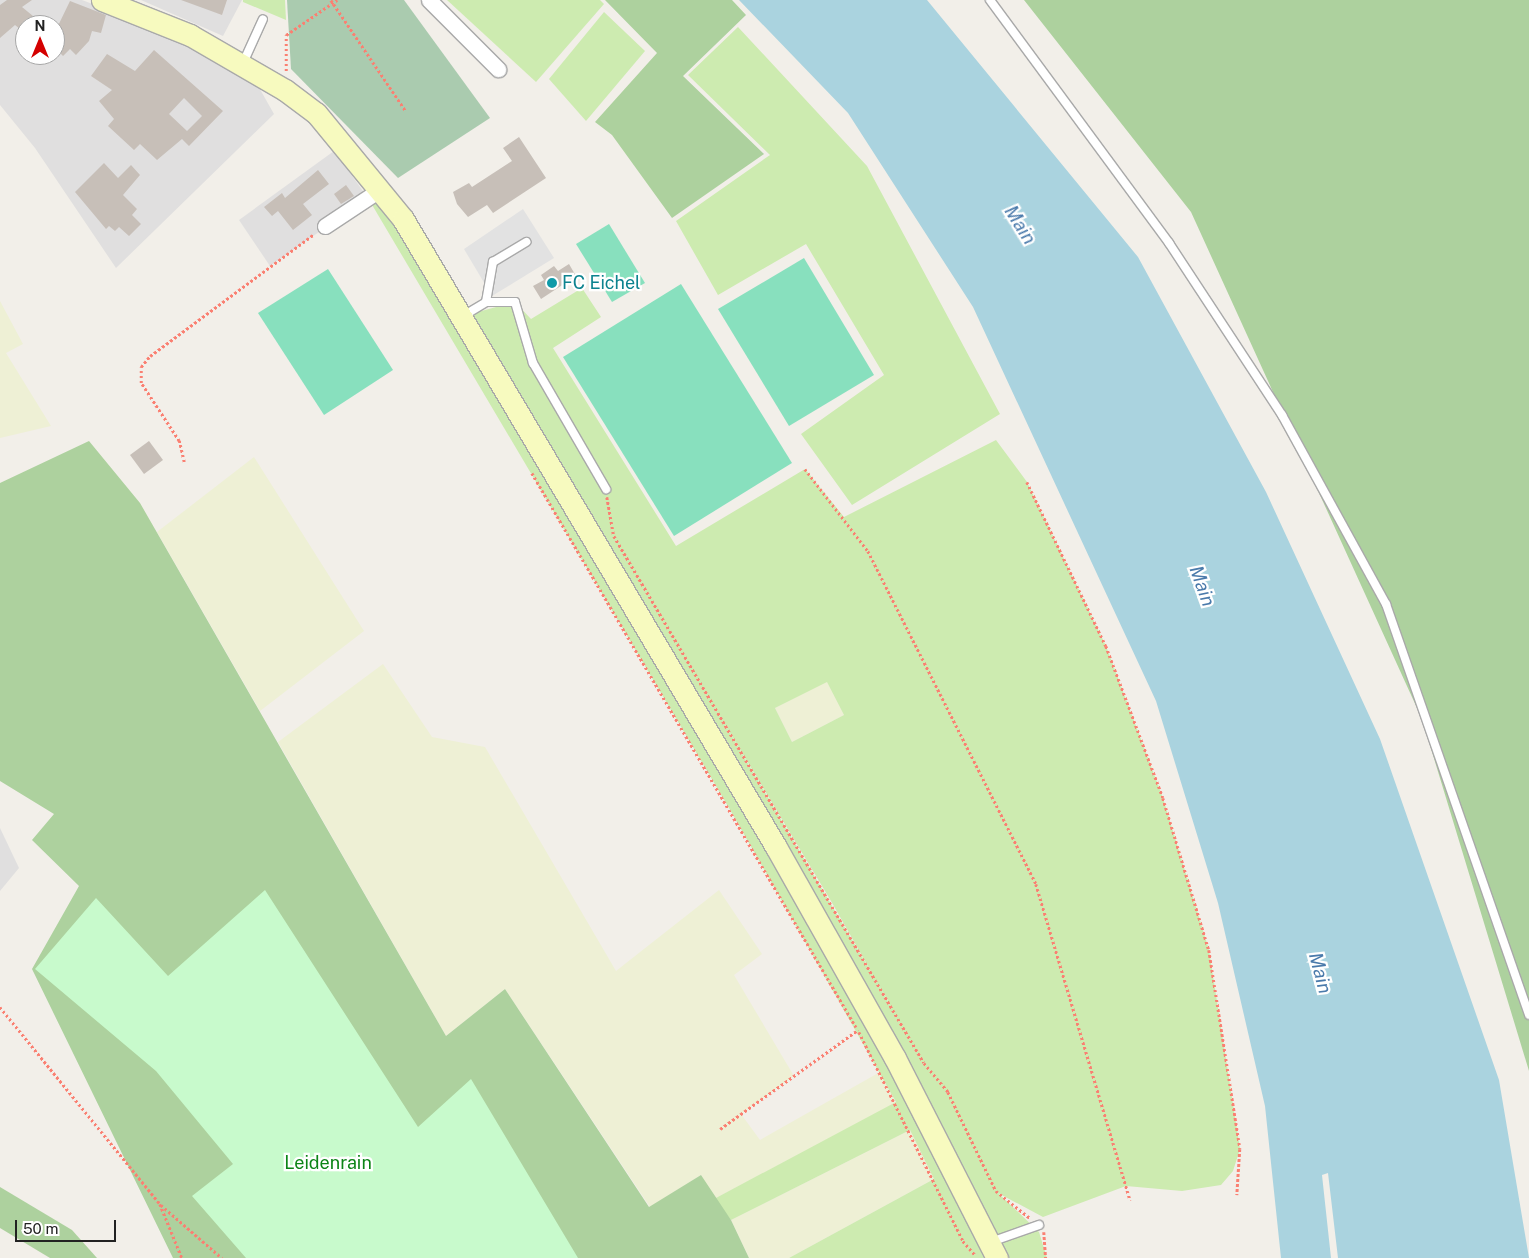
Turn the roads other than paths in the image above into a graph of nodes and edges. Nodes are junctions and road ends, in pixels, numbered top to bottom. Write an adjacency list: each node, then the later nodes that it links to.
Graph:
1 (102, 0): 5 (main road)
2 (429, 0): 6 (street)
3 (990, 0): 13 (lane)
4 (263, 19): 5 (lane)
5 (243, 63): 7 (main road)
6 (498, 69)
7 (381, 189): 8 (street); 11 (main road)
8 (325, 226)
9 (526, 242): 10 (lane)
10 (486, 302): 11 (lane); 12 (lane)
11 (463, 316): 15 (main road)
12 (606, 489)
13 (1529, 1015)
14 (1039, 1225): 15 (lane)
15 (991, 1254)

